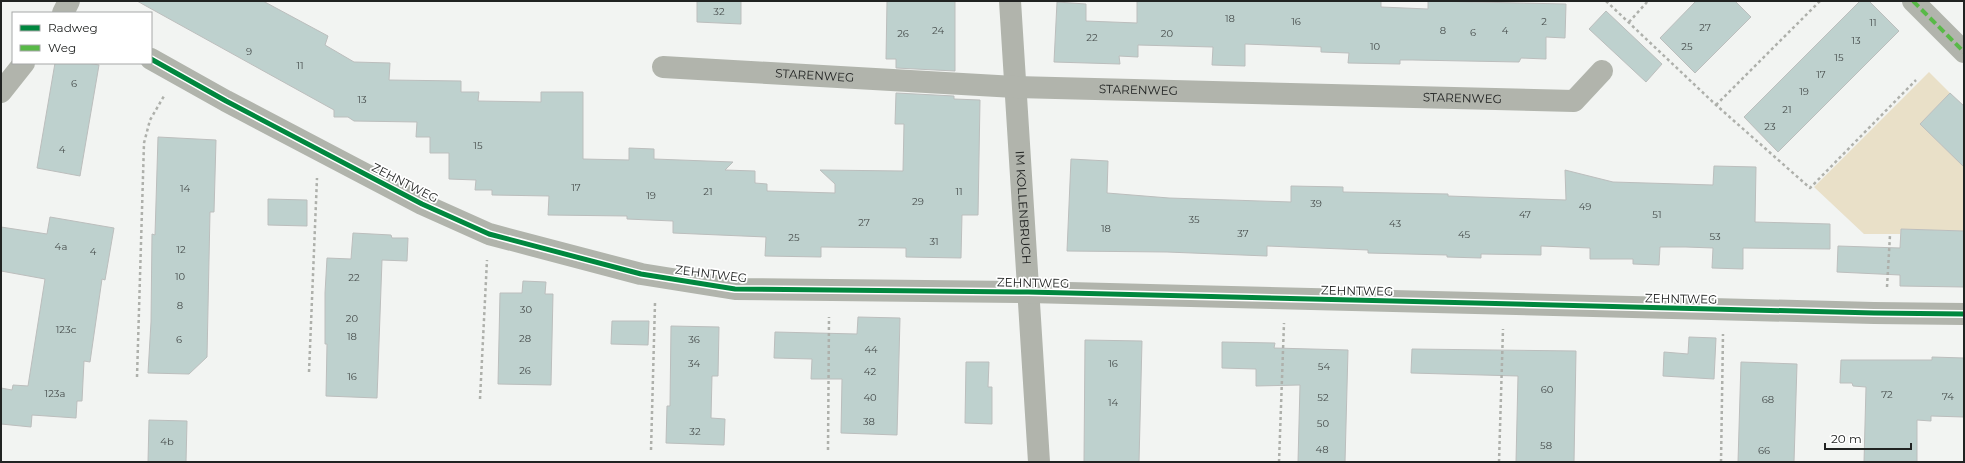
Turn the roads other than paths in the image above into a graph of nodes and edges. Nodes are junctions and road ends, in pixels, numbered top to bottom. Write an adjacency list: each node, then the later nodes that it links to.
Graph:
1 (1010, 1): 8 (street, IM KOLLENBRUCH)
2 (1912, 1): 3 (street)
3 (1964, 52)
4 (152, 60): 10 (street, ZEHNTWEG)
5 (23, 64): 9 (street)
6 (663, 67): 8 (street, STARENWEG)
7 (1602, 71): 8 (street, STARENWEG)
8 (1015, 87): 10 (street, IM KOLLENBRUCH)
9 (1, 92)
10 (1028, 292): 11 (street, ZEHNTWEG); 12 (street, IM KOLLENBRUCH)
11 (1964, 314)
12 (1039, 462)

